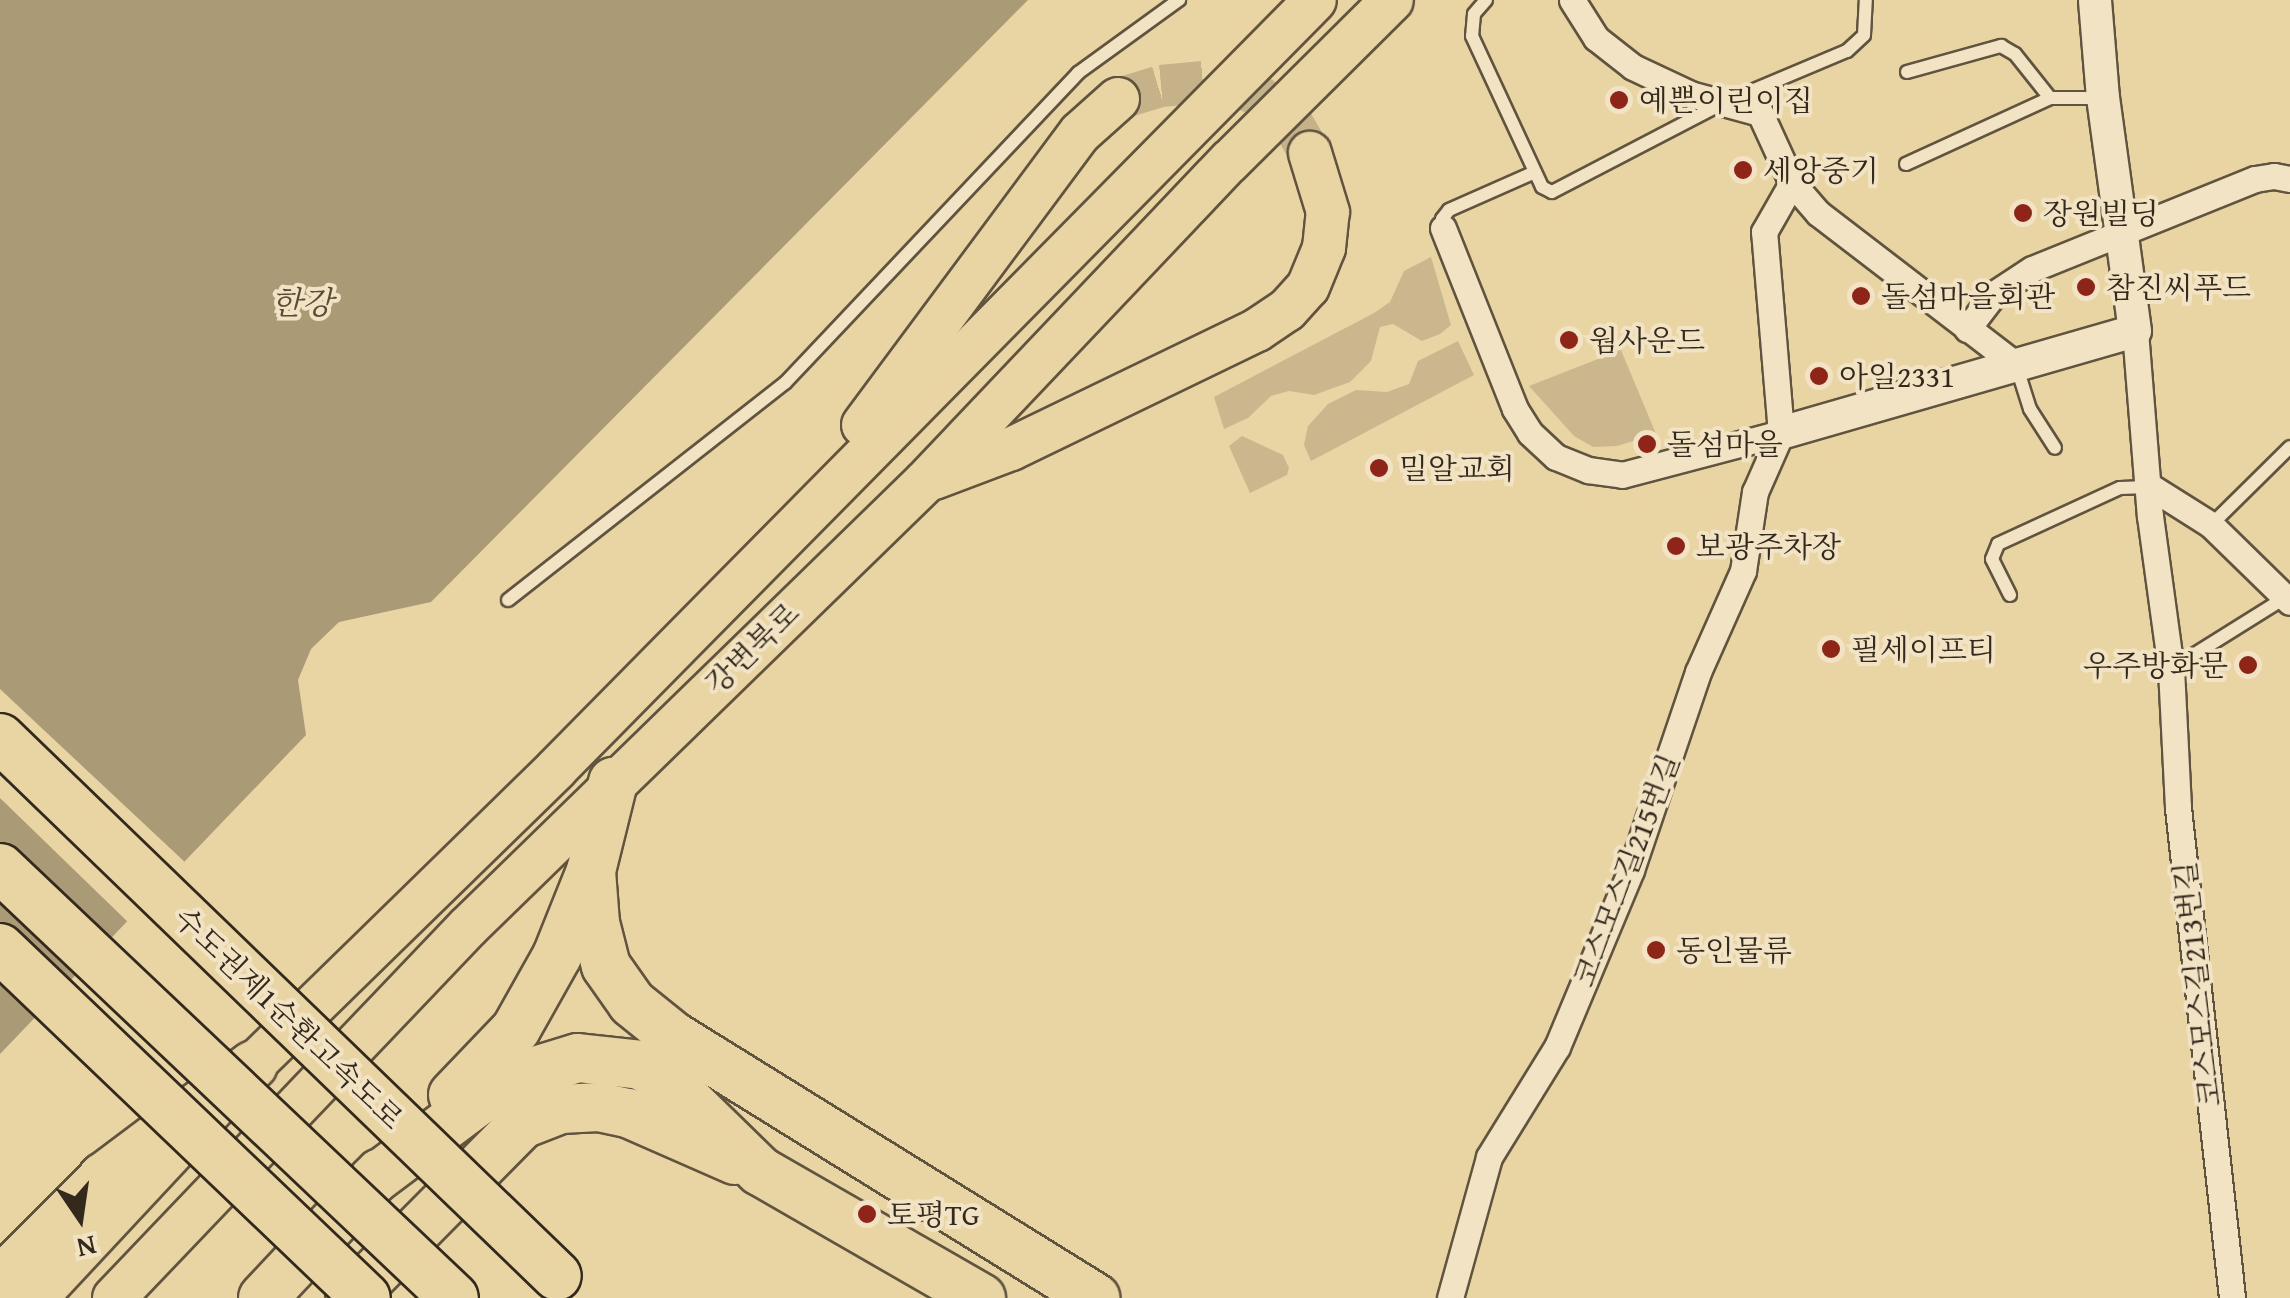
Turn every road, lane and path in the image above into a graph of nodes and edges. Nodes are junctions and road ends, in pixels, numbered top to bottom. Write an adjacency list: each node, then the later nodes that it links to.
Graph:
1 (1180, 0): 32 (lane)
2 (1314, 0): 29 (highway)
3 (1392, 0): 26 (highway, 강변북로)
4 (1486, 0): 15 (lane)
5 (1572, 0): 12 (street)
6 (1866, 0): 12 (lane)
7 (2095, 0): 10 (street, 코스모스길213번길)
8 (1908, 72): 9 (lane)
9 (2050, 98): 10 (lane); 14 (lane)
10 (2103, 98): 19 (street, 코스모스길213번길)
11 (1118, 99): 29 (highway)
12 (1724, 103): 15 (lane); 17 (street)
13 (1310, 153): 26 (highway)
14 (1906, 164)
15 (1535, 172): 18 (lane)
16 (2290, 180): 19 (street)
17 (1792, 183): 20 (street); 23 (street, 코스모스길215번길)
18 (1443, 228): 23 (street)
19 (2122, 231): 20 (street); 21 (street, 코스모스길213번길)
20 (1967, 329): 22 (street)
21 (2135, 331): 22 (street); 27 (street, 코스모스길213번길)
22 (2016, 366): 23 (street); 25 (lane)
23 (1781, 433): 52 (street, 코스모스길215번길)
24 (2290, 447): 28 (lane)
25 (2055, 448)
26 (924, 482): 35 (highway, 강변북로)
27 (2151, 487): 28 (street); 30 (lane); 33 (street, 코스모스길213번길)
28 (2211, 525): 31 (street)
29 (763, 558): 39 (highway)
30 (2010, 595)
31 (2289, 598): 33 (lane)
32 (508, 600)
33 (2172, 669): 53 (street, 코스모스길213번길)
34 (0, 738): 43 (highway, 수도권제1순환고속도로, bridge)
35 (613, 782): 37 (highway); 45 (highway, 강변북로)
36 (0, 868): 49 (highway, bridge)
37 (591, 871): 41 (highway); 51 (highway)
38 (0, 948): 48 (highway, bridge)
39 (252, 1064): 42 (highway); 44 (highway)
40 (760, 1170): 41 (highway); 47 (highway); 50 (highway)
41 (373, 1180): 46 (highway)
42 (0, 1282)
43 (567, 1287)
44 (36, 1298)
45 (114, 1298)
46 (262, 1298)
47 (350, 1298)
48 (366, 1298)
49 (454, 1298)
50 (981, 1298)
51 (1095, 1298)
52 (1450, 1298)
53 (2232, 1298)

